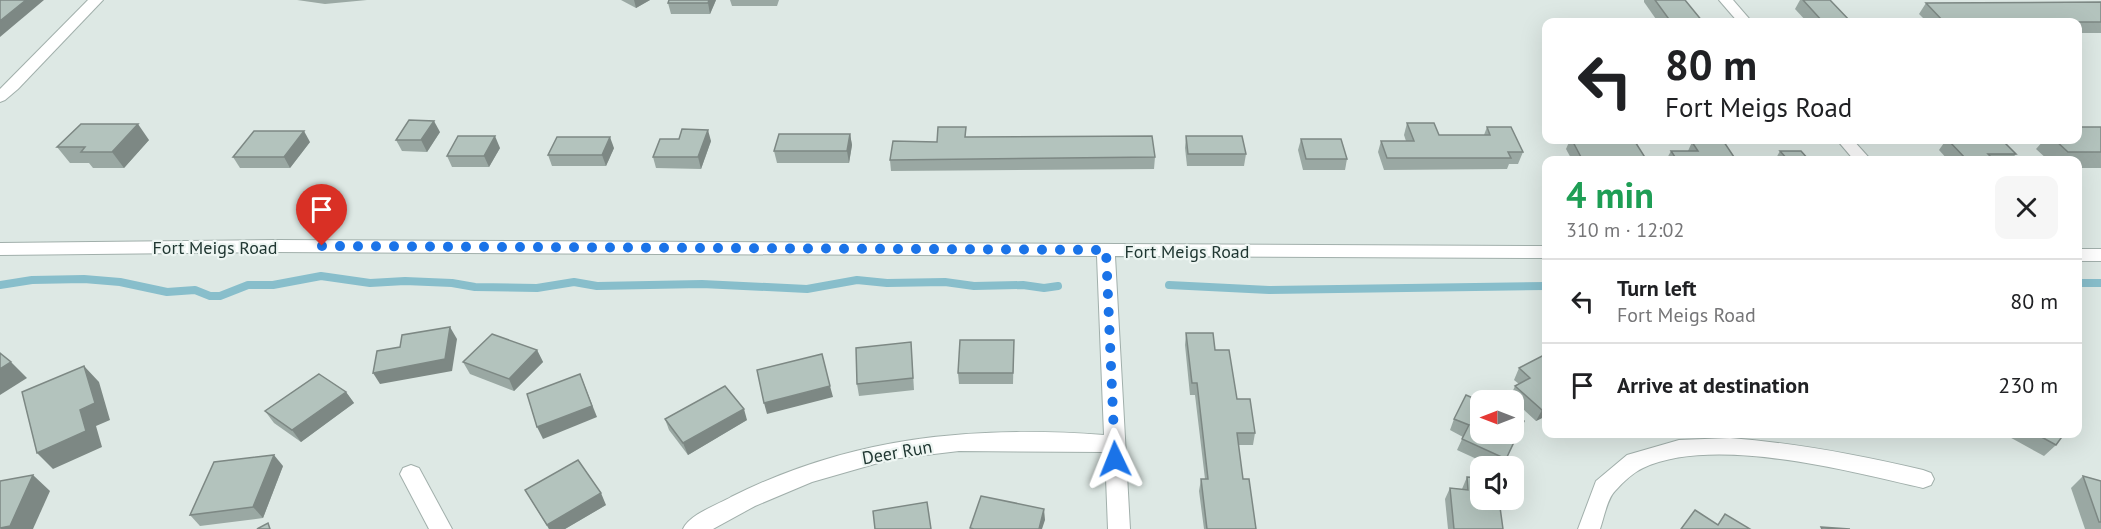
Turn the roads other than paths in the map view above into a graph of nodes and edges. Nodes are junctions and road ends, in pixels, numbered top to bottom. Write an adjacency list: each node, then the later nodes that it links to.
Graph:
1 (96, 0): 4 (street)
2 (1726, 0): 3 (street)
3 (1742, 18)
4 (0, 98)
5 (1849, 144): 6 (street)
6 (1859, 156)
7 (0, 249): 8 (street, Fort Meigs Road)
8 (1106, 250): 9 (street, Fort Meigs Road); 12 (street)
9 (1542, 252)
10 (2082, 255): 11 (street)
11 (2101, 255)
12 (1114, 444): 16 (street, Deer Run); 17 (street)
13 (411, 474): 15 (street)
14 (1923, 479): 18 (street)
15 (441, 529)
16 (694, 529)
17 (1119, 529)
18 (1589, 529)

